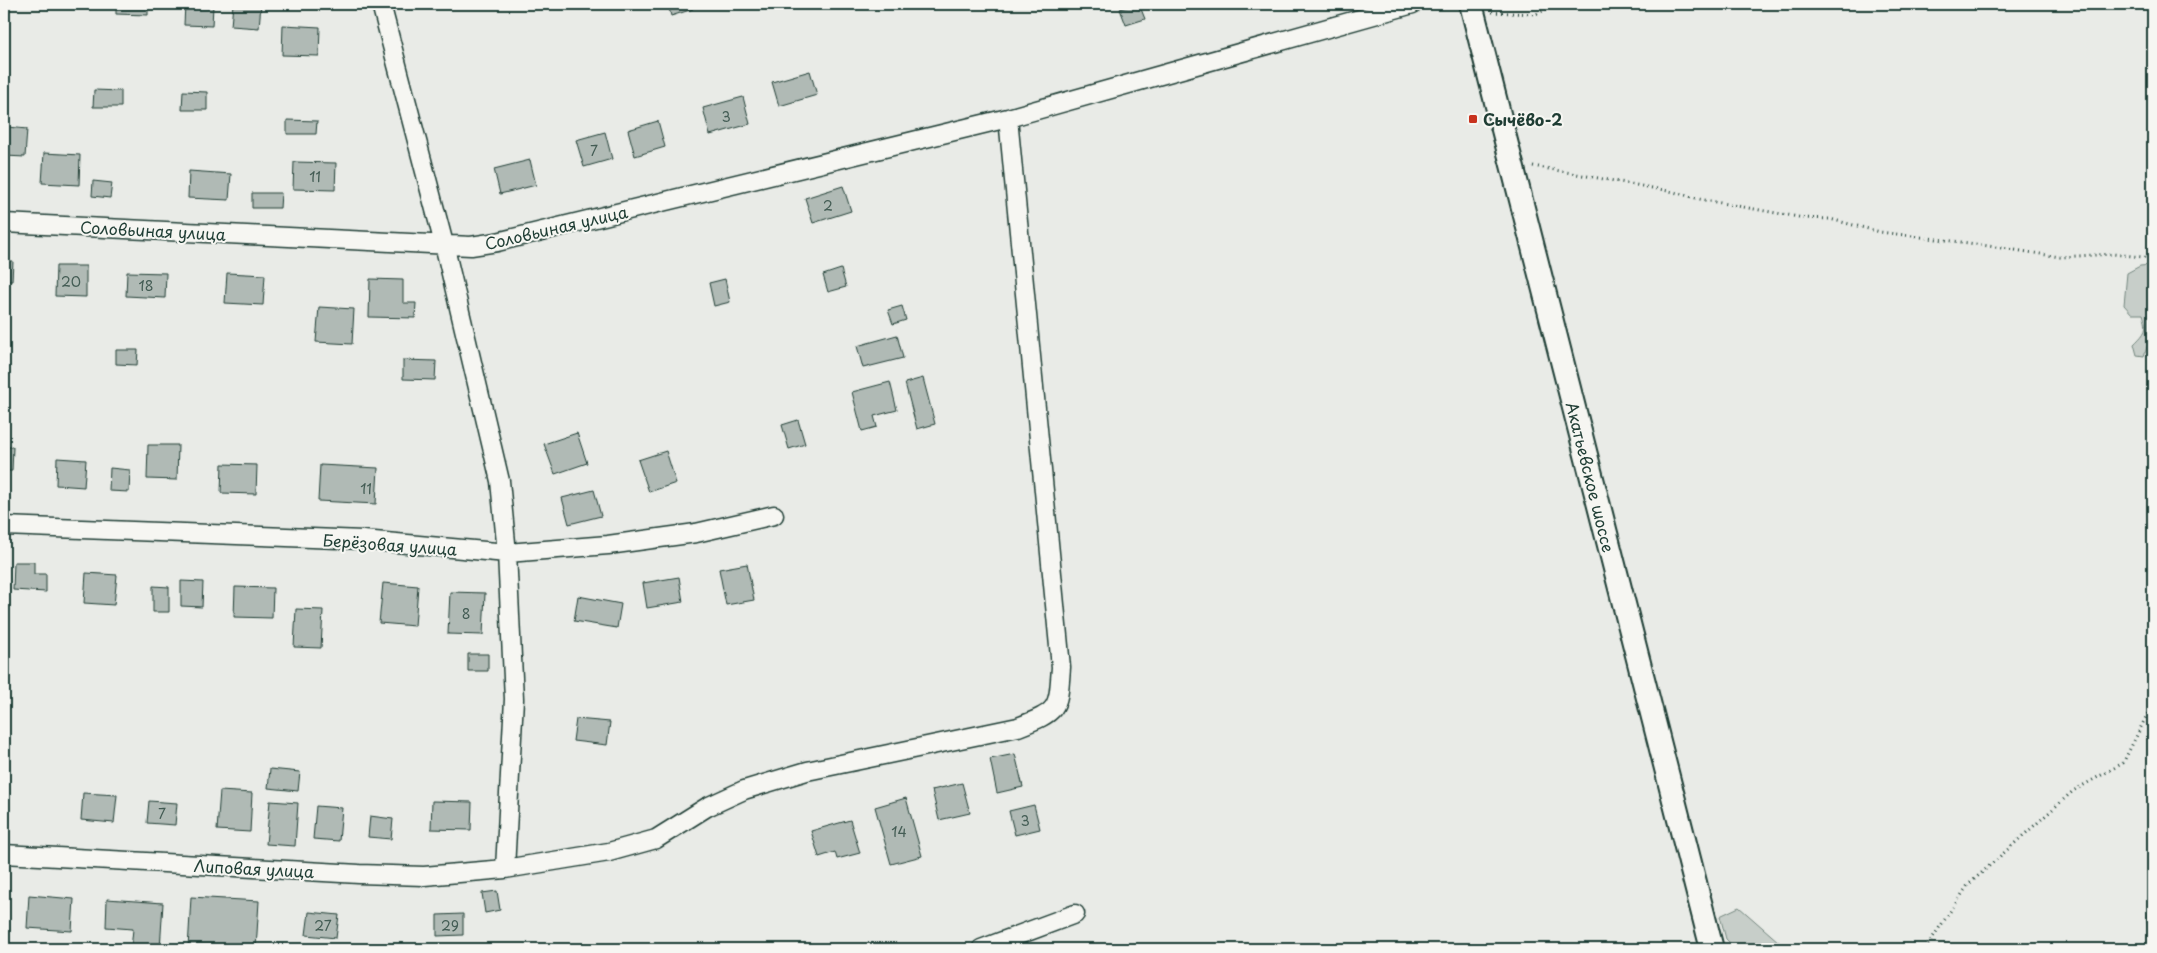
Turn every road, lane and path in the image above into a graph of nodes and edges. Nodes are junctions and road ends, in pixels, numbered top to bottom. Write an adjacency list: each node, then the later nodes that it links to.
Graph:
1 (381, 4): 8 (street)
2 (1413, 4): 5 (street, Соловьиная улица)
3 (1559, 4): 4 (path)
4 (1472, 7): 6 (street, Акатьевское шоссе)
5 (1008, 118): 8 (street, Соловьиная улица); 15 (street, Липовая улица)
6 (1510, 160): 9 (path); 18 (street, Акатьевское шоссе)
7 (4, 222): 8 (street, Соловьиная улица)
8 (444, 244): 12 (street)
9 (2153, 258)
10 (774, 515): 12 (street, Берёзовая улица)
11 (4, 526): 12 (street, Берёзовая улица)
12 (507, 553): 15 (street)
13 (2153, 703): 19 (path)
14 (4, 854): 15 (street, Липовая улица)
15 (505, 868)
16 (1075, 914): 17 (street)
17 (981, 949)
18 (1712, 949)
19 (1925, 949)

